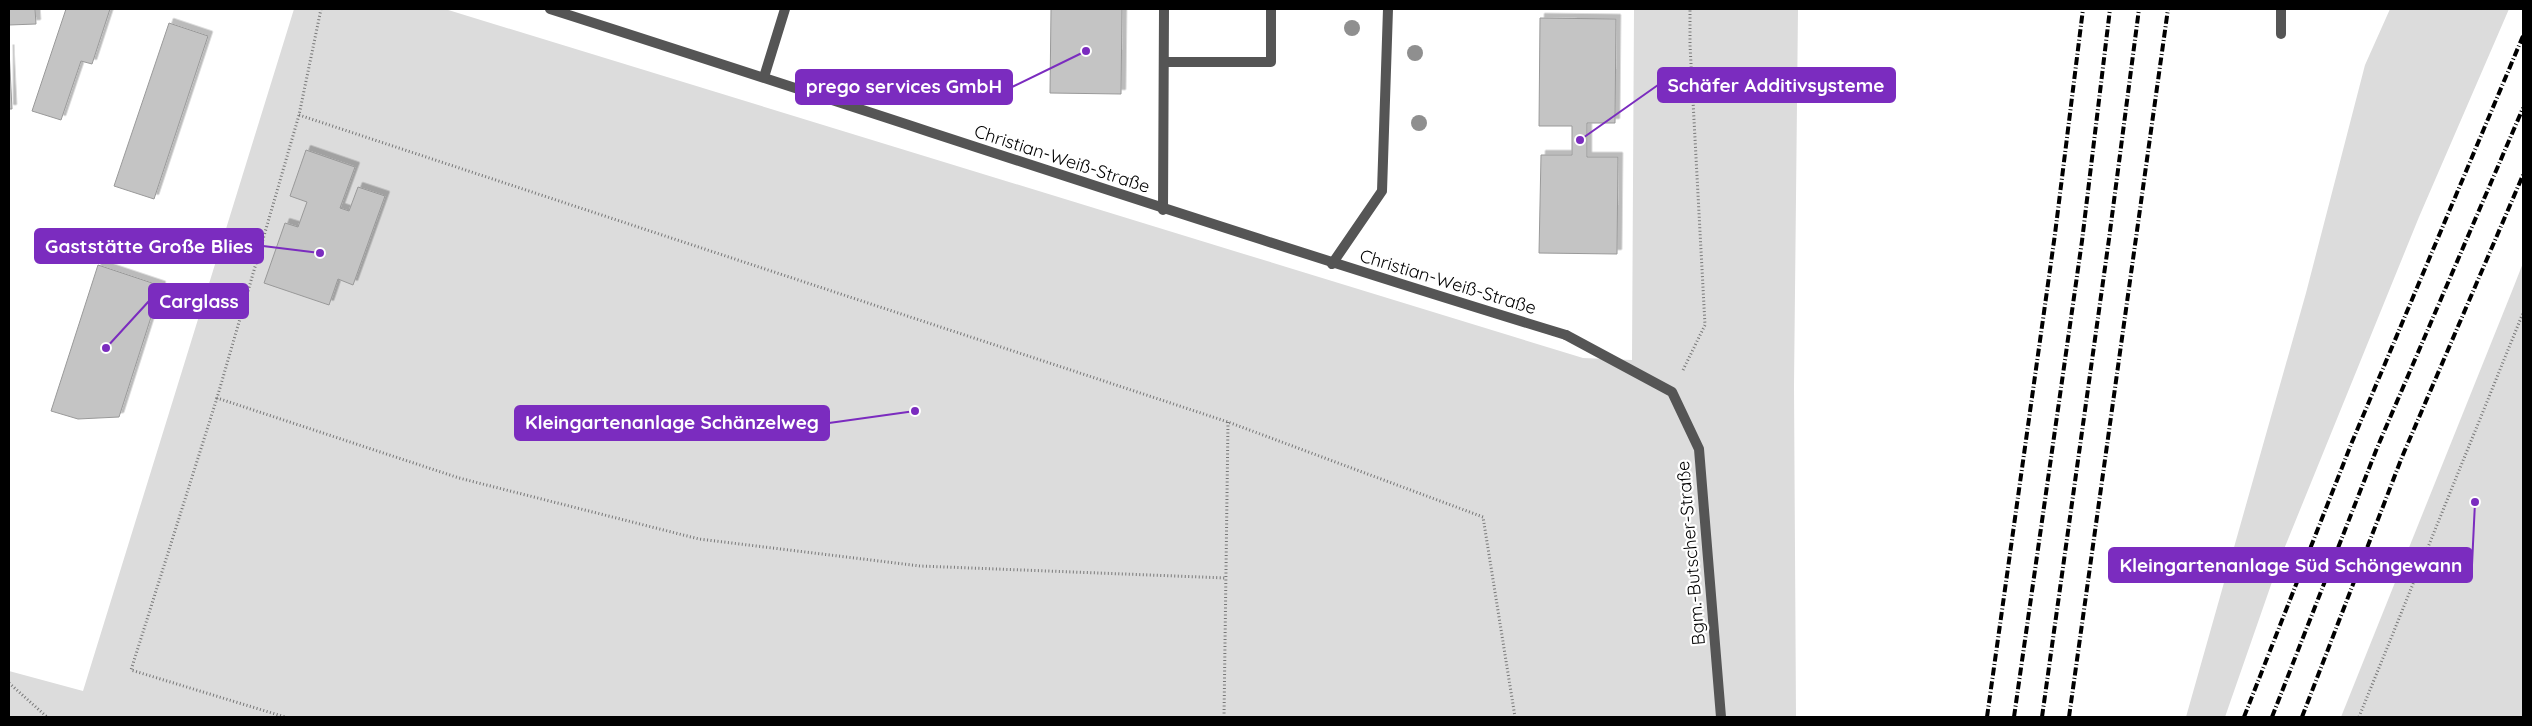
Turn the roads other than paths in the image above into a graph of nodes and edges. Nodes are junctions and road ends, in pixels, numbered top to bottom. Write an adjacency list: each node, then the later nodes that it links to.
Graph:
1 (550, 9): 9 (street, Christian-Weiß-Straße)
2 (785, 9): 9 (street)
3 (1164, 9): 8 (street)
4 (1271, 9): 8 (street)
5 (1388, 9): 11 (street)
6 (2282, 9): 7 (street)
7 (2281, 34)
8 (1164, 62): 10 (street)
9 (764, 77): 10 (street, Christian-Weiß-Straße)
10 (1163, 210): 11 (street, Christian-Weiß-Straße)
11 (1332, 264): 12 (street, Christian-Weiß-Straße)
12 (1672, 392): 13 (street, Bgm.-Butscher-Straße)
13 (1721, 717)

